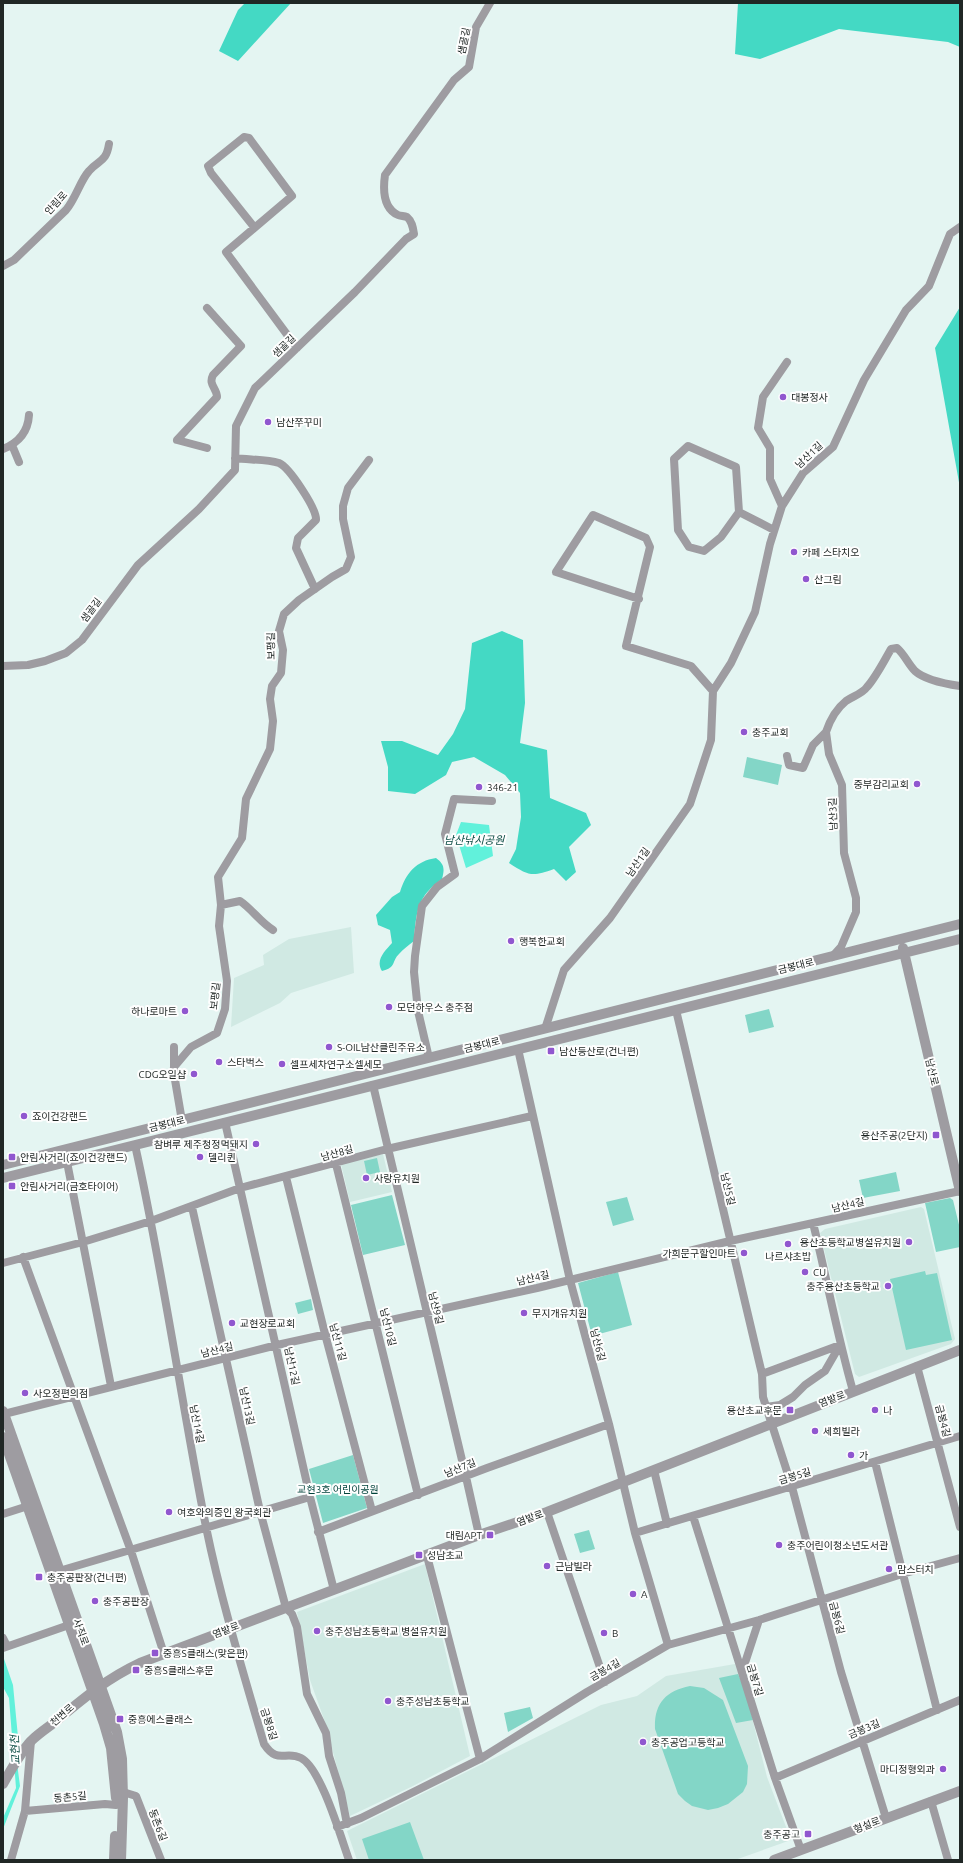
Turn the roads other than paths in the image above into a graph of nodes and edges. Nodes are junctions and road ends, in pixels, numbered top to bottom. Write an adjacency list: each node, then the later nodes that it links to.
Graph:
1 (490, 3): 7 (street, 샘골길)
2 (109, 144): 5 (street, 안림로)
3 (254, 227): 3 (street); 7 (street)
4 (960, 227): 16 (street, 남산1길)
5 (3, 266)
6 (208, 308): 11 (street)
7 (297, 348): 13 (street, 샘골길)
8 (787, 362): 16 (street)
9 (29, 415): 10 (street)
10 (12, 446): 12 (street); 15 (street)
11 (206, 448)
12 (3, 449)
13 (235, 458): 19 (street); 21 (street, 샘골길)
14 (369, 460): 19 (street, 보평길)
15 (19, 462)
16 (782, 506): 18 (street, 남산1길)
17 (739, 512): 17 (street); 18 (street)
18 (774, 530): 23 (street, 남산1길)
19 (315, 589): 27 (street, 보평길)
20 (639, 599): 20 (street); 23 (street)
21 (3, 666)
22 (960, 686): 24 (street)
23 (713, 691): 35 (street, 남산1길)
24 (826, 732): 25 (street); 33 (street, 남산3길)
25 (787, 756)
26 (492, 801): 38 (street)
27 (221, 905): 29 (street); 39 (street, 보평길)
28 (960, 924): 31 (street, 금봉대로)
29 (273, 930)
30 (960, 939): 32 (street, 금봉대로)
31 (901, 940): 32 (street, 남산로); 33 (street, 금봉대로)
32 (905, 953): 34 (street, 금봉대로); 52 (street, 남산로)
33 (832, 957): 35 (street, 금봉대로)
34 (676, 1010): 37 (street, 금봉대로); 56 (street, 남산5길)
35 (545, 1029): 38 (street, 금봉대로)
36 (174, 1047): 39 (street)
37 (518, 1049): 40 (street, 금봉대로); 41 (street, 남산6길)
38 (429, 1058): 42 (street, 금봉대로)
39 (174, 1067): 42 (street)
40 (373, 1085): 43 (street, 금봉대로); 45 (street, 남산9길)
41 (532, 1116): 45 (street, 남산8길); 60 (street, 남산6길)
42 (182, 1121): 48 (street, 금봉대로)
43 (225, 1122): 44 (street, 금봉대로); 51 (street, 남산12길)
44 (135, 1145): 46 (street, 금봉대로); 54 (street, 남산14길)
45 (387, 1149): 47 (street, 남산8길); 61 (street, 남산9길)
46 (67, 1162): 50 (street, 금봉대로); 57 (street)
47 (336, 1164): 49 (street, 남산8길); 62 (street, 남산10길)
48 (3, 1165)
49 (286, 1177): 51 (street, 남산8길); 63 (street, 남산11길)
50 (3, 1178)
51 (240, 1188): 53 (street, 남산8길); 64 (street, 남산12길)
52 (960, 1191): 55 (street, 남산4길)
53 (192, 1207): 54 (street, 남산8길); 67 (street, 남산13길)
54 (151, 1221): 57 (street); 69 (street, 남산14길)
55 (813, 1223): 56 (street, 남산4길); 65 (street)
56 (730, 1241): 60 (street, 남산4길); 70 (street, 남산5길)
57 (83, 1242): 58 (street); 71 (street)
58 (23, 1257): 59 (street); 73 (street)
59 (3, 1263)
60 (570, 1280): 61 (street, 남산4길); 77 (street, 남산6길)
61 (426, 1312): 62 (street, 남산4길); 83 (street, 남산9길)
62 (376, 1322): 63 (street, 남산4길); 86 (street, 남산10길)
63 (325, 1334): 64 (street, 남산4길); 90 (street, 남산11길)
64 (277, 1345): 67 (street, 남산4길); 87 (street, 남산12길)
65 (840, 1345): 70 (street); 72 (street); 74 (street)
66 (960, 1350): 68 (street, 염밭로)
67 (226, 1358): 69 (street, 남산4길); 89 (street, 남산13길)
68 (917, 1366): 72 (street, 염밭로); 80 (street, 금봉4길)
69 (177, 1370): 71 (street, 남산4길); 96 (street, 남산14길)
70 (762, 1374): 74 (street, 남산5길)
71 (110, 1386): 73 (street, 남산4길)
72 (853, 1391): 76 (street, 염밭로)
73 (74, 1396): 75 (street, 남산4길); 100 (street)
74 (766, 1407): 76 (street, 남산5길)
75 (3, 1413): 103 (street, 사직로)
76 (771, 1423): 82 (street, 염밭로); 85 (street, 금봉6길)
77 (609, 1424): 83 (street, 남산7길); 84 (street, 남산6길)
78 (960, 1436): 80 (street, 금봉5길)
79 (3, 1437): 88 (street, 사직로)
80 (938, 1442): 81 (street, 금봉5길); 95 (street, 금봉4길)
81 (875, 1462): 85 (street, 금봉5길); 104 (street)
82 (654, 1470): 84 (street, 염밭로); 94 (street)
83 (466, 1477): 86 (street, 남산7길); 99 (street, 남산9길)
84 (623, 1482): 91 (street, 염밭로); 98 (street, 남산6길)
85 (792, 1487): 93 (street, 금봉5길); 106 (street, 금봉6길)
86 (418, 1495): 90 (street, 남산7길)
87 (310, 1497): 89 (street); 97 (street, 남산12길)
88 (28, 1506): 92 (street); 109 (street, 사직로)
89 (260, 1511): 96 (street); 107 (street, 남산13길)
90 (372, 1511): 97 (street, 남산7길)
91 (547, 1512): 99 (street, 염밭로); 117 (street)
92 (3, 1514)
93 (693, 1516): 94 (street, 금봉5길); 111 (street, 금봉7길)
94 (667, 1524): 98 (street, 금봉5길)
95 (960, 1527)
96 (207, 1528): 100 (street); 110 (street, 남산14길)
97 (318, 1532): 105 (street, 남산12길)
98 (635, 1533): 113 (street, 남산6길)
99 (479, 1535): 101 (street, 염밭로)
100 (131, 1551): 103 (street); 115 (street)
101 (427, 1556): 105 (street, 염밭로); 123 (street)
102 (960, 1558): 104 (street, 금봉4길)
103 (59, 1571): 118 (street, 사직로)
104 (902, 1574): 106 (street, 금봉4길); 120 (street)
105 (334, 1590): 107 (street, 염밭로)
106 (822, 1600): 108 (street, 금봉4길); 122 (street, 금봉6길)
107 (286, 1608): 110 (street, 염밭로); 132 (street, 남산13길)
108 (759, 1620): 111 (street, 금봉4길); 116 (street)
109 (69, 1624): 114 (street, 사직로); 118 (street, 사직로)
110 (230, 1628): 115 (street, 염밭로); 133 (street, 금봉8길)
111 (728, 1628): 113 (street, 금봉4길); 116 (street, 금봉7길)
112 (3, 1638): 114 (street, 사직로)
113 (668, 1645): 117 (street, 금봉4길)
114 (5, 1647)
115 (164, 1654): 118 (street, 염밭로)
116 (742, 1672): 124 (street, 금봉7길)
117 (605, 1682): 123 (street, 금봉4길)
118 (97, 1688): 121 (street, 천변로); 127 (street, 사직로); 129 (street, 사직로)
119 (960, 1700): 120 (street, 금봉3길)
120 (936, 1710): 122 (street, 금봉3길)
121 (31, 1741): 125 (street, 천변로); 130 (street)
122 (861, 1741): 124 (street, 금봉3길); 131 (street, 금봉6길)
123 (480, 1759): 132 (street, 금봉4길)
124 (775, 1778): 134 (street, 금봉7길)
125 (3, 1784)
126 (960, 1791): 128 (street, 형설로)
127 (123, 1792): 137 (street, 사직로); 138 (street, 동촌6길)
128 (931, 1801): 131 (street, 형설로); 141 (street)
129 (116, 1805): 130 (street, 동촌5길); 136 (street, 사직로)
130 (25, 1811): 135 (street)
131 (886, 1818): 134 (street, 형설로)
132 (347, 1824): 133 (street, 금봉4길)
133 (337, 1827): 139 (street, 금봉8길)
134 (796, 1854): 140 (street, 형설로)
135 (11, 1860)
136 (114, 1860)
137 (121, 1860)
138 (161, 1860)
139 (349, 1860)
140 (774, 1860)
141 (948, 1860)

